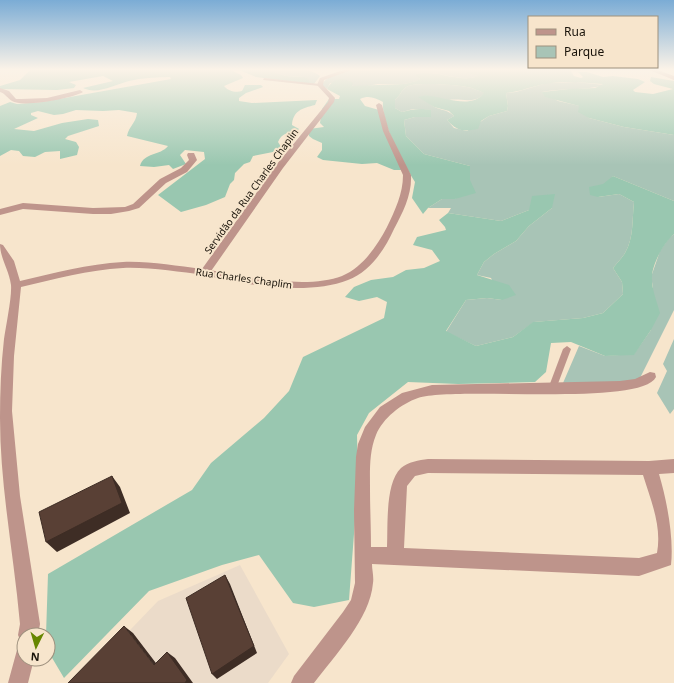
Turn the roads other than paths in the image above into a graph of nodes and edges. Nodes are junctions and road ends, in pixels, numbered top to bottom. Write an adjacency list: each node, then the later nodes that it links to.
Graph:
1 (332, 101): 6 (street, Servidão da Rua Charles Chaplin)
2 (379, 105): 6 (street, Rua Charles Chaplim)
3 (191, 155): 4 (street)
4 (0, 212)
5 (0, 247): 7 (street)
6 (205, 272): 7 (street, Rua Charles Chaplim)
7 (16, 285): 15 (street)
8 (567, 349): 10 (lane)
9 (650, 377): 10 (street)
10 (552, 389): 13 (street)
11 (674, 466): 12 (street)
12 (649, 468): 14 (street); 14 (street)
13 (363, 555): 14 (street); 18 (street)
14 (395, 557)
15 (29, 627)
16 (22, 667): 17 (street)
17 (18, 683)
18 (301, 683)

